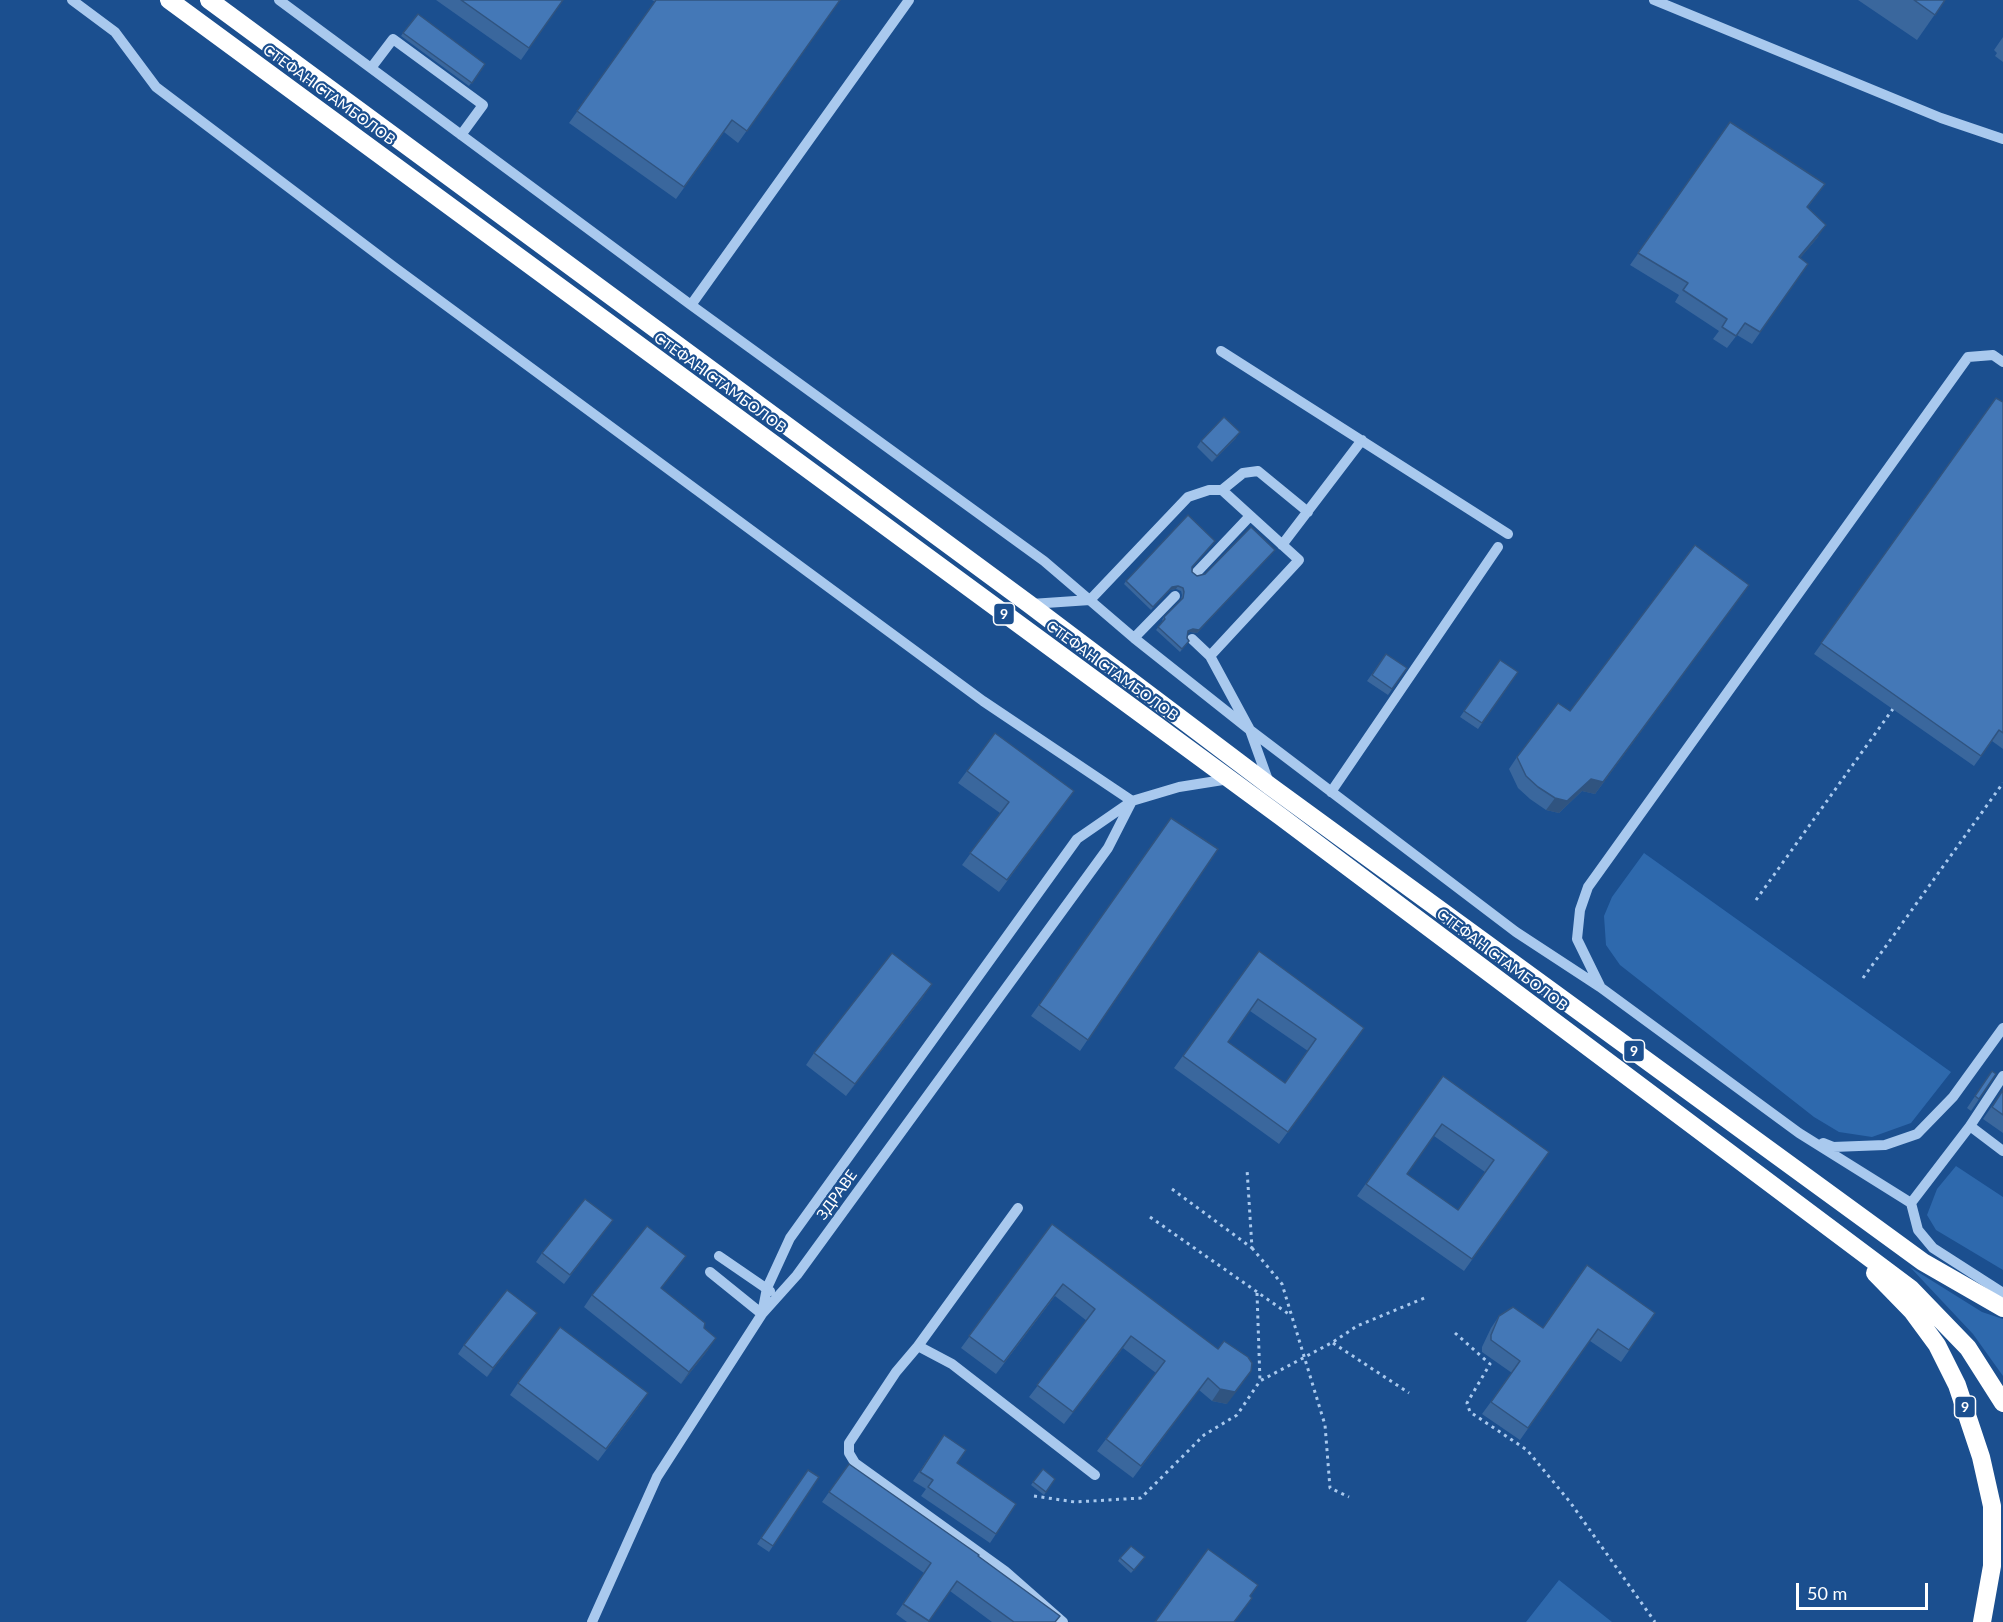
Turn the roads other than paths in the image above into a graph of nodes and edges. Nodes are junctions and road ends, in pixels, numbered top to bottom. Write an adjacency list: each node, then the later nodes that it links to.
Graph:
1 (72, 0): 31 (street)
2 (169, 0): 28 (highway, СТЕФАН СТАМБОЛОВ / 9)
3 (210, 0): 23 (highway, СТЕФАН СТАМБОЛОВ / 9)
4 (279, 0): 7 (street)
5 (909, 0): 10 (street)
6 (1654, 0): 9 (street)
7 (371, 68): 8 (street); 8 (street)
8 (461, 135): 10 (street)
9 (2003, 139)
10 (691, 305): 22 (street)
11 (1221, 351): 13 (street)
12 (2003, 362): 32 (street)
13 (1362, 440): 15 (street); 17 (street)
14 (1222, 490): 15 (street); 16 (street); 22 (street)
15 (1308, 512): 18 (street)
16 (1250, 516): 18 (street); 20 (street)
17 (1508, 534)
18 (1282, 545): 26 (street)
19 (1498, 547): 30 (street)
20 (1197, 572)
21 (1175, 596): 24 (street)
22 (1090, 600): 23 (street); 24 (street)
23 (1029, 604): 29 (highway, СТЕФАН СТАМБОЛОВ / 9)
24 (1134, 638): 27 (street)
25 (1192, 639): 26 (street)
26 (1210, 656): 27 (street)
27 (1250, 730): 29 (street); 30 (street)
28 (1229, 779): 31 (street); 40 (highway, СТЕФАН СТАМБОЛОВ / 9)
29 (1270, 786): 46 (highway, СТЕФАН СТАМБОЛОВ / 9)
30 (1331, 792): 32 (street)
31 (1132, 801): 43 (street); 45 (street, ЗДРАВЕ)
32 (1600, 987): 36 (street)
33 (2003, 1028): 36 (street)
34 (2003, 1076): 35 (street)
35 (1970, 1126): 37 (street); 38 (street)
36 (1799, 1133): 38 (street)
37 (2003, 1151)
38 (1911, 1203): 44 (street)
39 (1018, 1208): 48 (street)
40 (1836, 1233): 49 (highway, СТЕФАН СТАМБОЛОВ); 53 (highway, 9)
41 (720, 1256): 43 (street)
42 (710, 1272): 47 (street)
43 (767, 1288): 45 (street); 47 (street)
44 (2003, 1293)
45 (778, 1296): 47 (street, ЗДРАВЕ)
46 (2003, 1308)
47 (762, 1314): 51 (street, ЗДРАВЕ)
48 (918, 1346): 50 (street); 52 (street)
49 (2003, 1402)
50 (1095, 1475)
51 (592, 1622)
52 (1063, 1622)
53 (1982, 1622)

